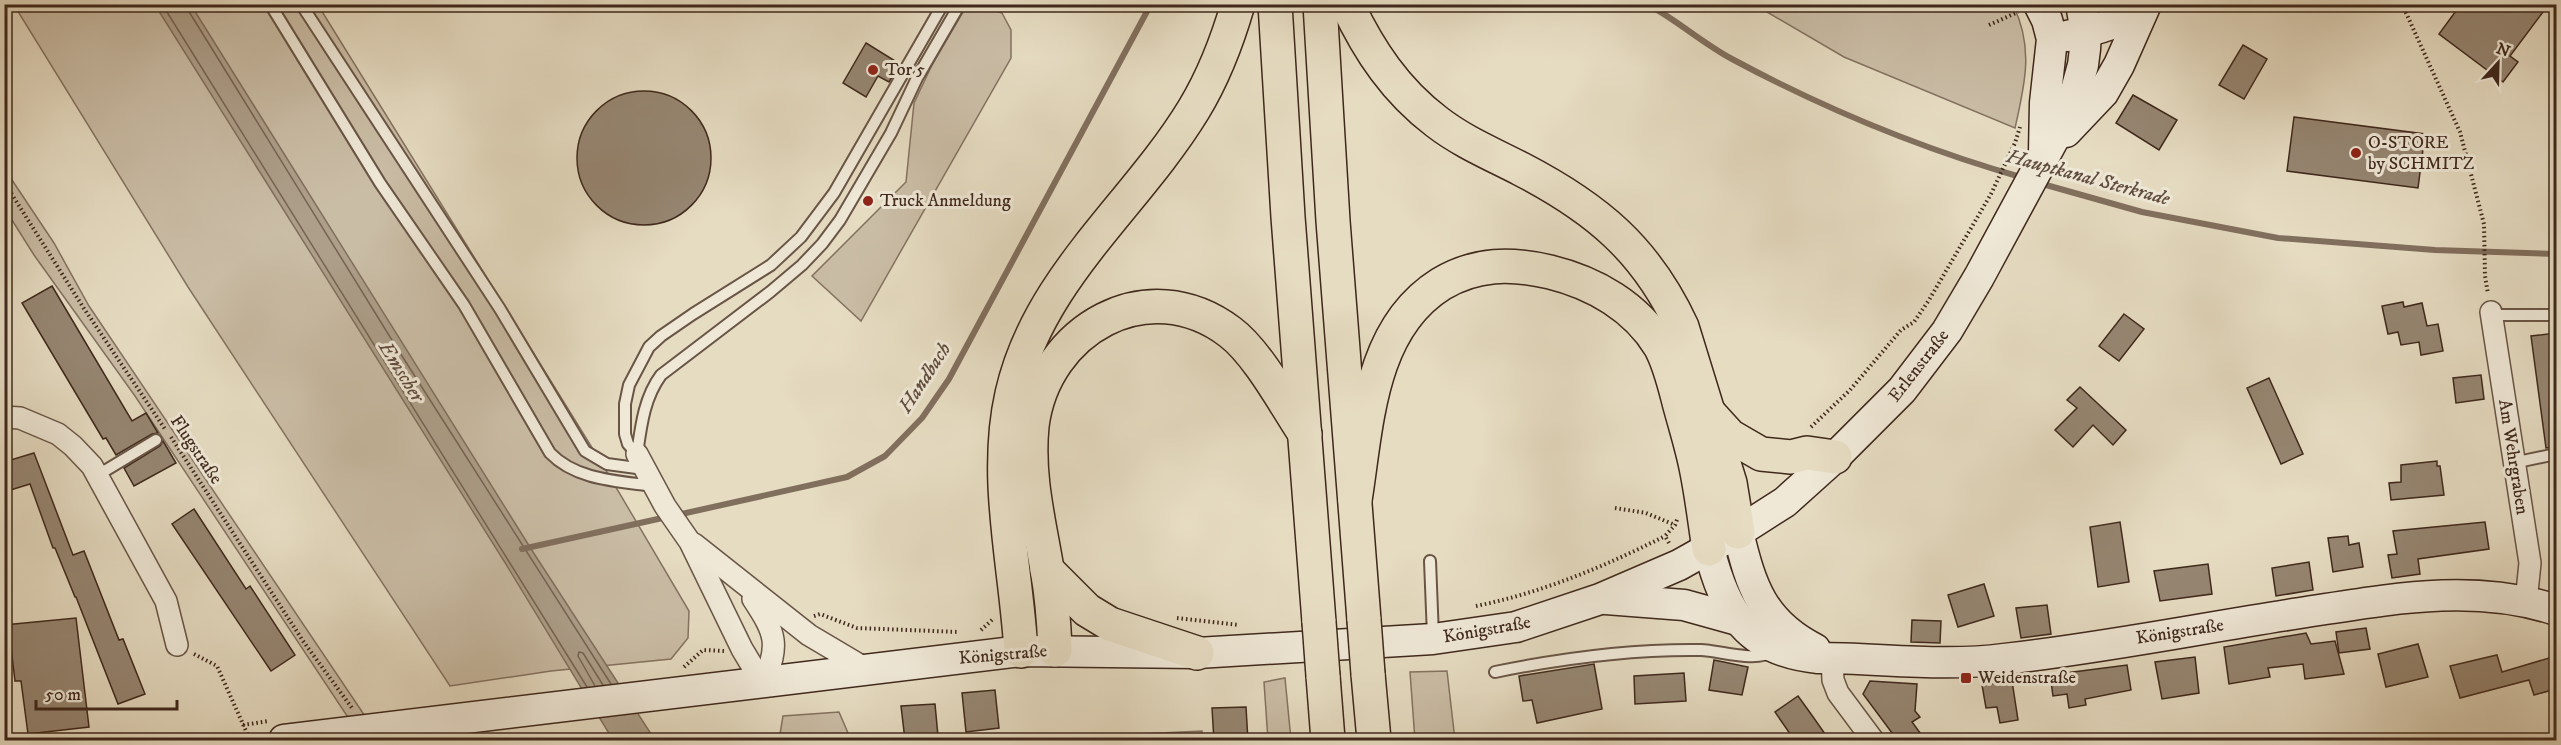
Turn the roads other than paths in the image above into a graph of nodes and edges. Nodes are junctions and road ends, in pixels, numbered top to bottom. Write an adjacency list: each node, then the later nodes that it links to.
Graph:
1 (270, 4): 23 (lane)
2 (301, 4): 23 (lane)
3 (943, 4): 23 (lane)
4 (960, 4): 23 (lane)
5 (1238, 4): 40 (highway)
6 (1275, 4): 18 (highway)
7 (1320, 4): 25 (highway)
8 (1347, 4): 16 (highway)
9 (2146, 4): 11 (main road, Erlenstraße); 13 (main road, Erlenstraße)
10 (2031, 7): 12 (main road)
11 (2084, 18): 12 (main road, Erlenstraße); 13 (main road, Erlenstraße)
12 (2052, 39): 13 (main road, Erlenstraße)
13 (2044, 153): 21 (main road, Erlenstraße)
14 (2491, 314): 15 (lane); 22 (street, Am Wehrgraben)
15 (2556, 315)
16 (1710, 414): 21 (highway); 26 (highway)
17 (4, 417): 24 (street)
18 (1305, 434): 30 (highway); 47 (highway, bridge)
19 (156, 440): 24 (lane)
20 (2556, 454): 22 (lane)
21 (1835, 457): 26 (main road, Erlenstraße)
22 (2513, 463): 33 (street, Am Wehrgraben)
23 (645, 470): 27 (street)
24 (98, 475): 38 (street)
25 (1355, 500): 28 (highway); 48 (highway, bridge)
26 (1738, 532): 28 (main road, Königstraße); 37 (main road, Königstraße)
27 (685, 535): 31 (street); 45 (street)
28 (1709, 549): 32 (main road, Königstraße); 35 (main road, Königstraße)
29 (1430, 561): 36 (lane)
30 (1047, 570): 39 (highway); 41 (highway)
31 (742, 585): 43 (street); 45 (street)
32 (1600, 599): 35 (main road); 36 (main road, Königstraße)
33 (2526, 602): 34 (main road, Königstraße); 42 (main road, Königstraße)
34 (2556, 610)
35 (1738, 620): 37 (main road, Königstraße)
36 (1433, 639): 41 (main road, Königstraße)
37 (1782, 641): 42 (main road, Königstraße); 44 (lane)
38 (177, 645)
39 (1055, 650): 40 (main road, Königstraße); 41 (main road, Königstraße)
40 (1021, 651): 43 (main road, Königstraße)
41 (1197, 653)
42 (1832, 658): 49 (street)
43 (868, 670): 45 (main road, Königstraße)
44 (1495, 672)
45 (763, 684): 46 (main road, Königstraße)
46 (284, 741)
47 (1328, 741)
48 (1374, 741)
49 (1874, 741)

